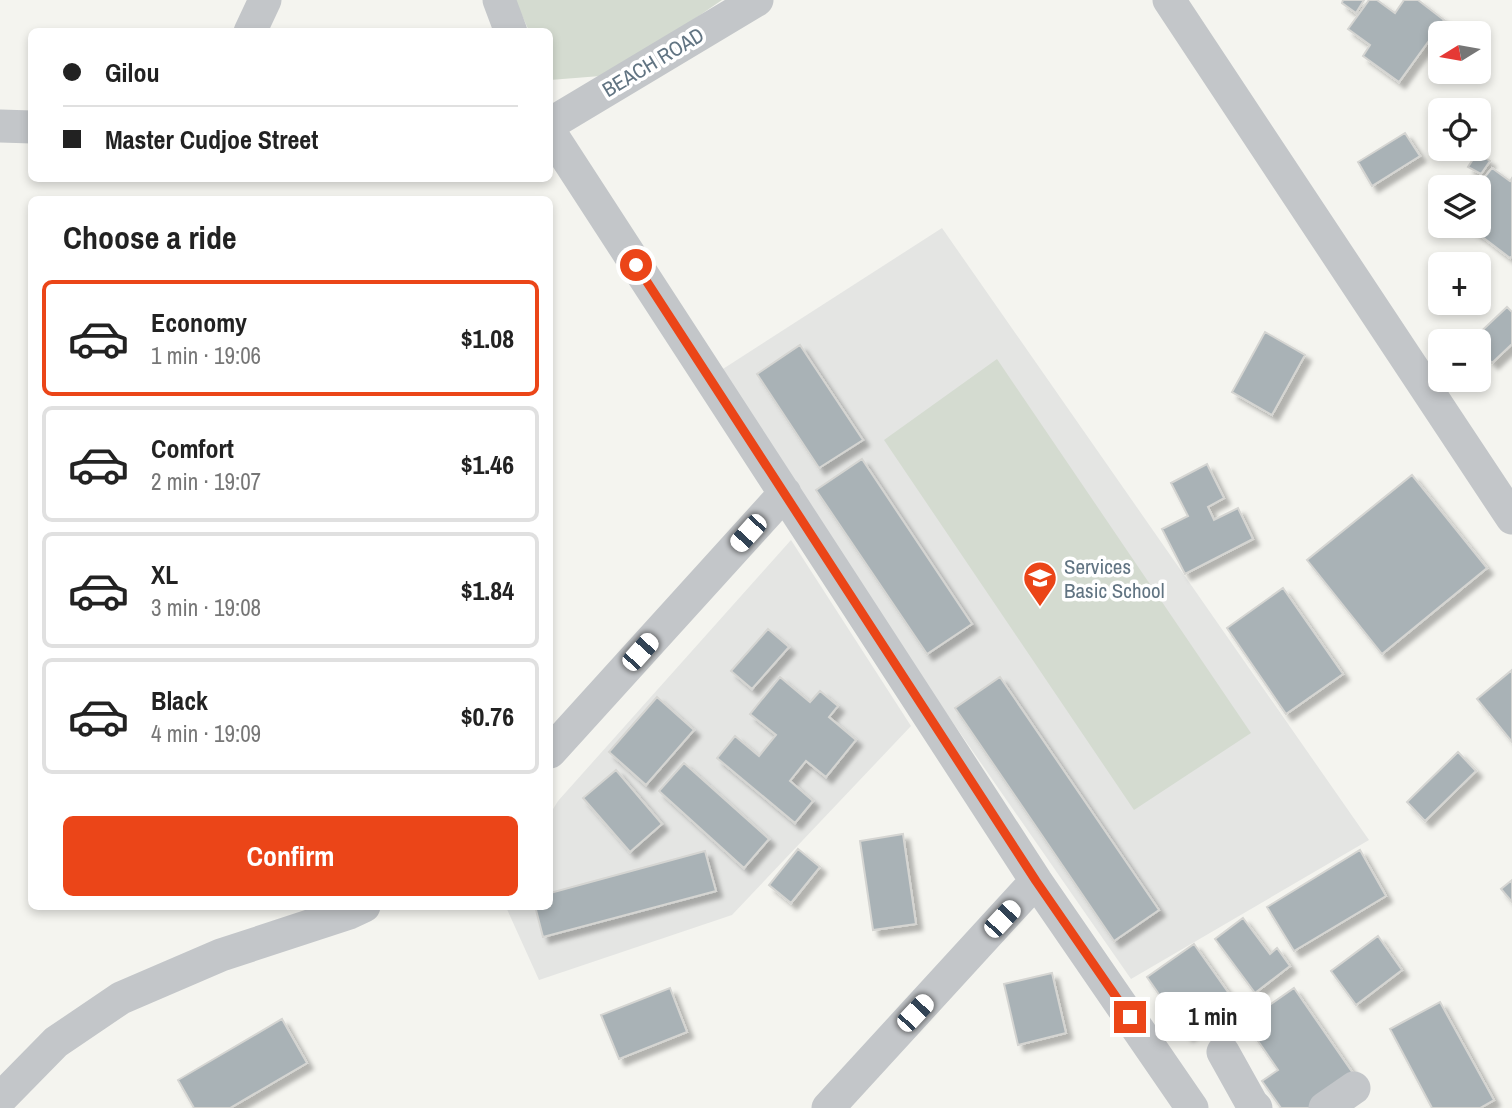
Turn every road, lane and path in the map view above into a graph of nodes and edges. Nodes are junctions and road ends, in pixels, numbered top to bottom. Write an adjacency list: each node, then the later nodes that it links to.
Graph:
1 (265, 0): 5 (street)
2 (499, 0): 6 (street)
3 (757, 0): 7 (street, BEACH ROAD)
4 (1169, 0): 12 (street)
5 (252, 28)
6 (510, 28)
7 (553, 122)
8 (0, 126): 9 (street)
9 (28, 127)
10 (553, 137): 11 (street)
11 (785, 493): 13 (street); 14 (street)
12 (1512, 518)
13 (553, 749)
14 (1036, 881): 19 (street); 20 (street)
15 (355, 910): 18 (street)
16 (1223, 1052): 21 (street)
17 (1354, 1088): 22 (street)
18 (0, 1099)
19 (828, 1108)
20 (1192, 1108)
21 (1256, 1108)
22 (1325, 1108)

